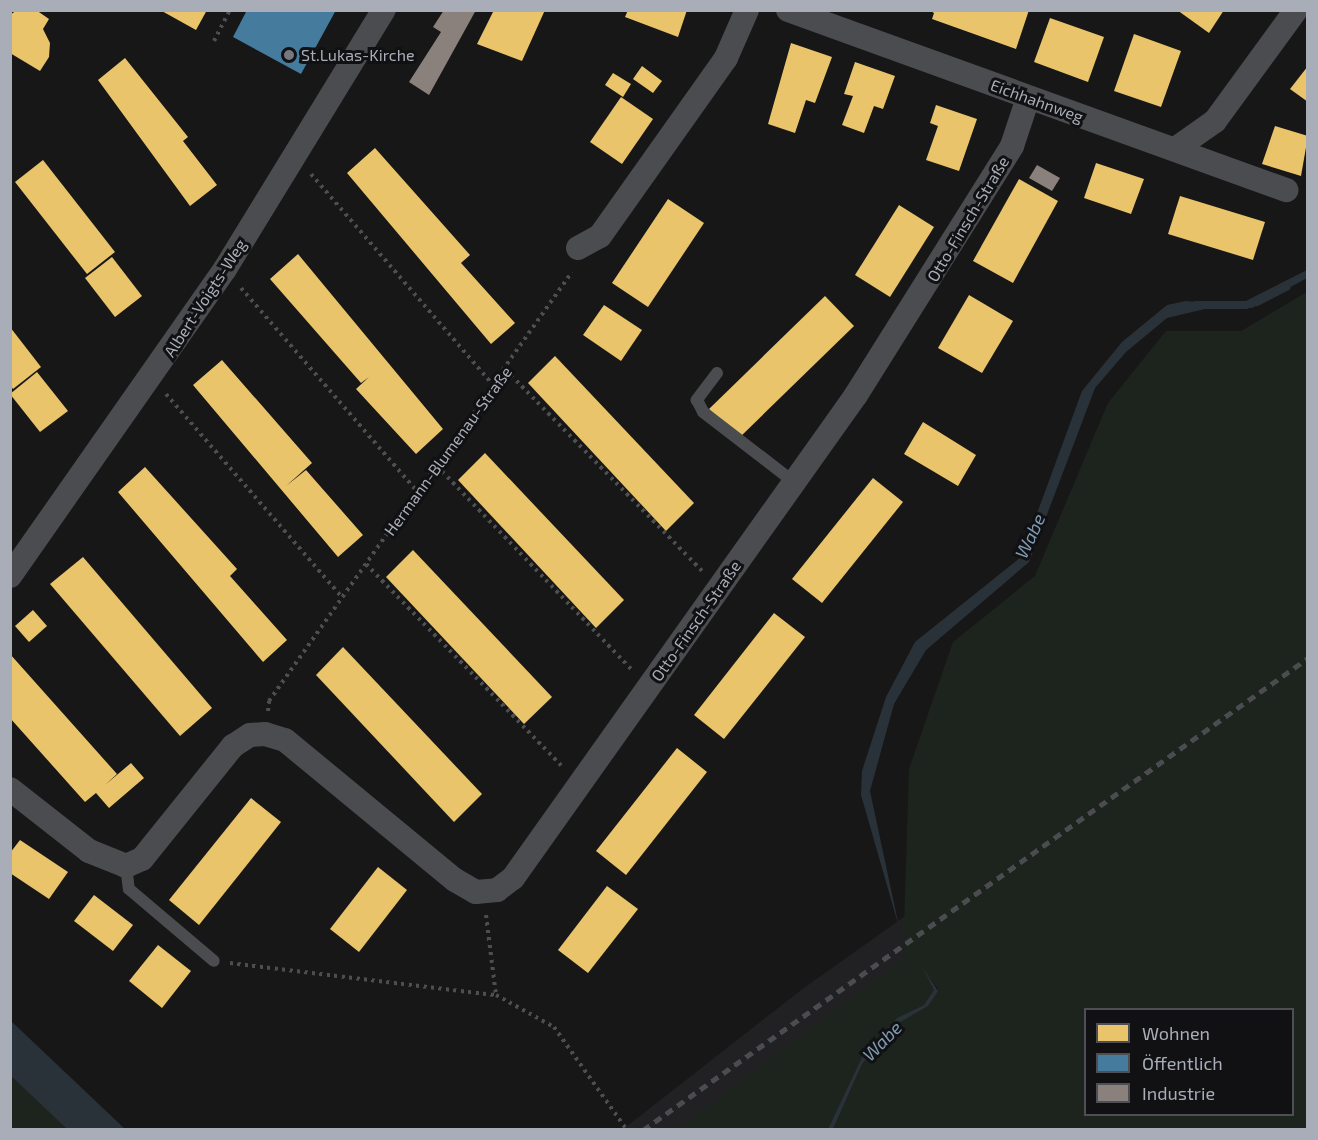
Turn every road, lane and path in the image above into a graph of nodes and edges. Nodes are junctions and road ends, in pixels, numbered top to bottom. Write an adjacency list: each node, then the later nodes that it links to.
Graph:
1 (231, 10): 6 (path)
2 (384, 10): 9 (street, Albert-Voigts-Weg)
3 (747, 10): 11 (street)
4 (788, 10): 7 (street, Eichhahnweg)
5 (1296, 10): 8 (street)
6 (214, 41)
7 (1029, 98): 8 (street, Eichhahnweg); 18 (street, Otto-Finsch-Straße)
8 (1179, 147): 10 (street, Eichhahnweg)
9 (296, 156): 12 (street, Albert-Voigts-Weg); 16 (path)
10 (1286, 190)
11 (578, 248): 13 (path, Hermann-Blumenau-Straße)
12 (225, 269): 15 (street, Albert-Voigts-Weg); 19 (path)
13 (506, 370): 16 (path, Hermann-Blumenau-Straße); 22 (path)
14 (717, 374): 18 (lane)
15 (152, 378): 21 (street, Albert-Voigts-Weg); 23 (path)
16 (495, 387): 17 (path, Hermann-Blumenau-Straße)
17 (437, 466): 19 (path, Hermann-Blumenau-Straße); 24 (path)
18 (794, 482): 22 (street, Otto-Finsch-Straße)
19 (417, 491): 20 (path, Hermann-Blumenau-Straße)
20 (366, 564): 23 (path, Hermann-Blumenau-Straße); 26 (path)
21 (10, 576)
22 (719, 588): 24 (street, Otto-Finsch-Straße)
23 (342, 597): 25 (path, Hermann-Blumenau-Straße)
24 (649, 687): 26 (street, Otto-Finsch-Straße)
25 (265, 734): 28 (street); 29 (street)
26 (580, 784): 29 (street, Otto-Finsch-Straße)
27 (10, 789): 28 (street)
28 (126, 866): 30 (lane)
29 (484, 893): 31 (path)
30 (214, 961): 31 (path)
31 (496, 995): 32 (path)
32 (627, 1130)

